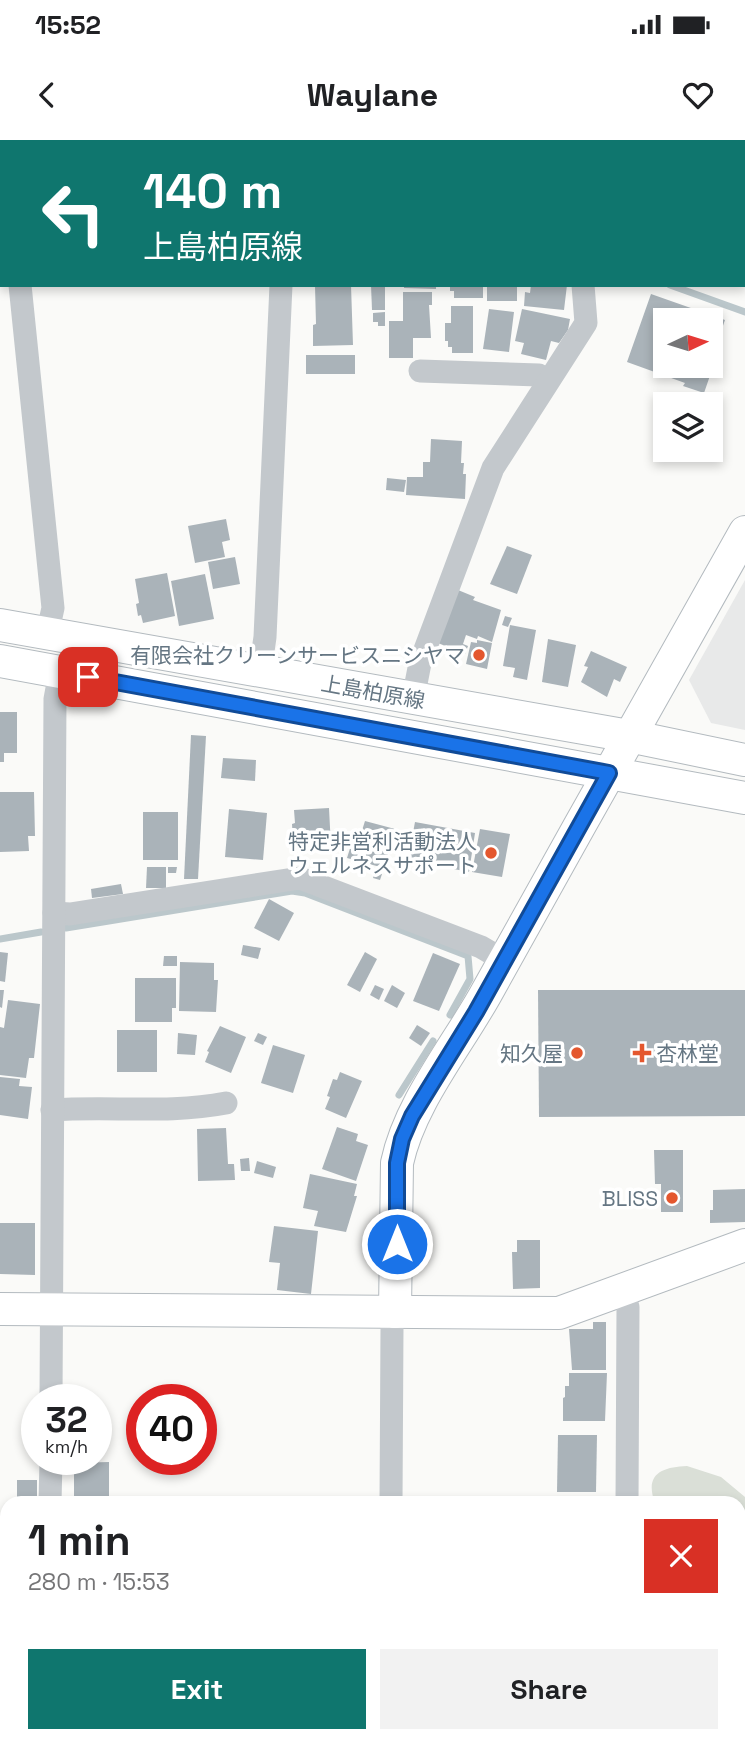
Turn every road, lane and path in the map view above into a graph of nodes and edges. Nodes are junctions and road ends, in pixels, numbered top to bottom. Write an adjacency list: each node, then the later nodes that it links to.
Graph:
1 (20, 287): 8 (street)
2 (281, 287): 11 (street)
3 (583, 287): 5 (street)
4 (420, 371): 5 (street)
5 (548, 381): 12 (street)
6 (745, 532): 13 (street)
7 (0, 625): 8 (street, 上島柏原線)
8 (47, 635): 11 (street, 上島柏原線)
9 (0, 661): 10 (street, 上島柏原線)
10 (60, 672): 15 (street, 上島柏原線); 17 (street)
11 (260, 672): 12 (street, 上島柏原線)
12 (413, 699): 13 (street, 上島柏原線)
13 (629, 736): 14 (street, 上島柏原線); 15 (street)
14 (745, 760)
15 (609, 773): 16 (street, 上島柏原線); 18 (street)
16 (745, 798)
17 (54, 914): 18 (street); 20 (street)
18 (505, 961): 25 (street)
19 (226, 1103): 20 (street)
20 (52, 1110): 24 (street)
21 (745, 1245): 22 (street)
22 (622, 1290): 25 (street); 30 (street)
23 (0, 1309): 24 (street)
24 (52, 1310): 25 (street); 26 (street)
25 (395, 1312): 29 (street)
26 (51, 1384)
27 (51, 1475): 28 (street)
28 (50, 1496)
29 (391, 1496)
30 (627, 1496)

